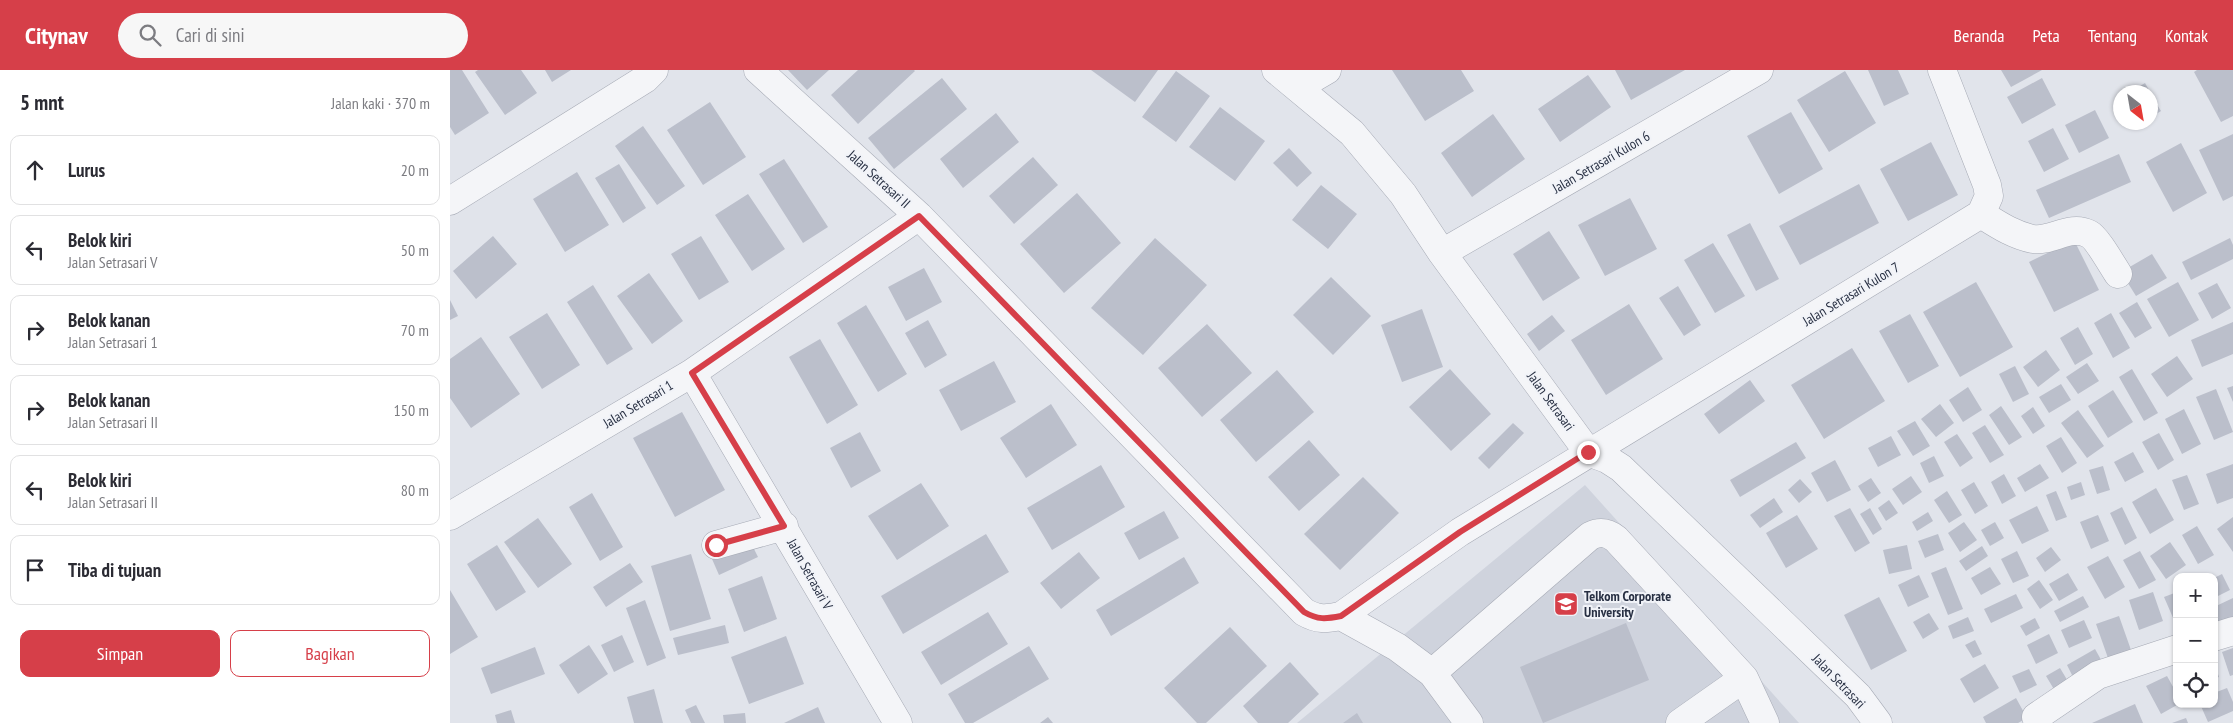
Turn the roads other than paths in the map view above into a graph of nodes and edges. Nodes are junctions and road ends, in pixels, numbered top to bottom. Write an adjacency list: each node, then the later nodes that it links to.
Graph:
1 (654, 70): 8 (street)
2 (758, 70): 10 (street, Jalan Setrasari II)
3 (1276, 70): 7 (street, Jalan Setrasari)
4 (1328, 70): 7 (street)
5 (1759, 70): 11 (street, Jalan Setrasari Kulon 6)
6 (1942, 70): 9 (street)
7 (1298, 87): 11 (street, Jalan Setrasari)
8 (450, 201)
9 (1980, 214): 12 (street); 14 (street, Jalan Setrasari Kulon 7)
10 (919, 216): 13 (street, Jalan Setrasari 1); 18 (street, Jalan Setrasari II)
11 (1442, 253): 14 (street, Jalan Setrasari)
12 (2118, 274)
13 (692, 373): 15 (street, Jalan Setrasari 1); 16 (street, Jalan Setrasari V)
14 (1588, 452): 18 (street, Jalan Setrasari II); 29 (street, Jalan Setrasari)
15 (450, 516)
16 (784, 526): 17 (street); 25 (street, Jalan Setrasari V)
17 (716, 545)
18 (1341, 616): 22 (street)
19 (2233, 631): 20 (street)
20 (2218, 636)
21 (2173, 650): 24 (street)
22 (1432, 672): 23 (street); 26 (street)
23 (1744, 678): 27 (street); 28 (street)
24 (2036, 717)
25 (898, 723)
26 (1469, 723)
27 (1680, 723)
28 (1766, 723)
29 (1878, 723)

